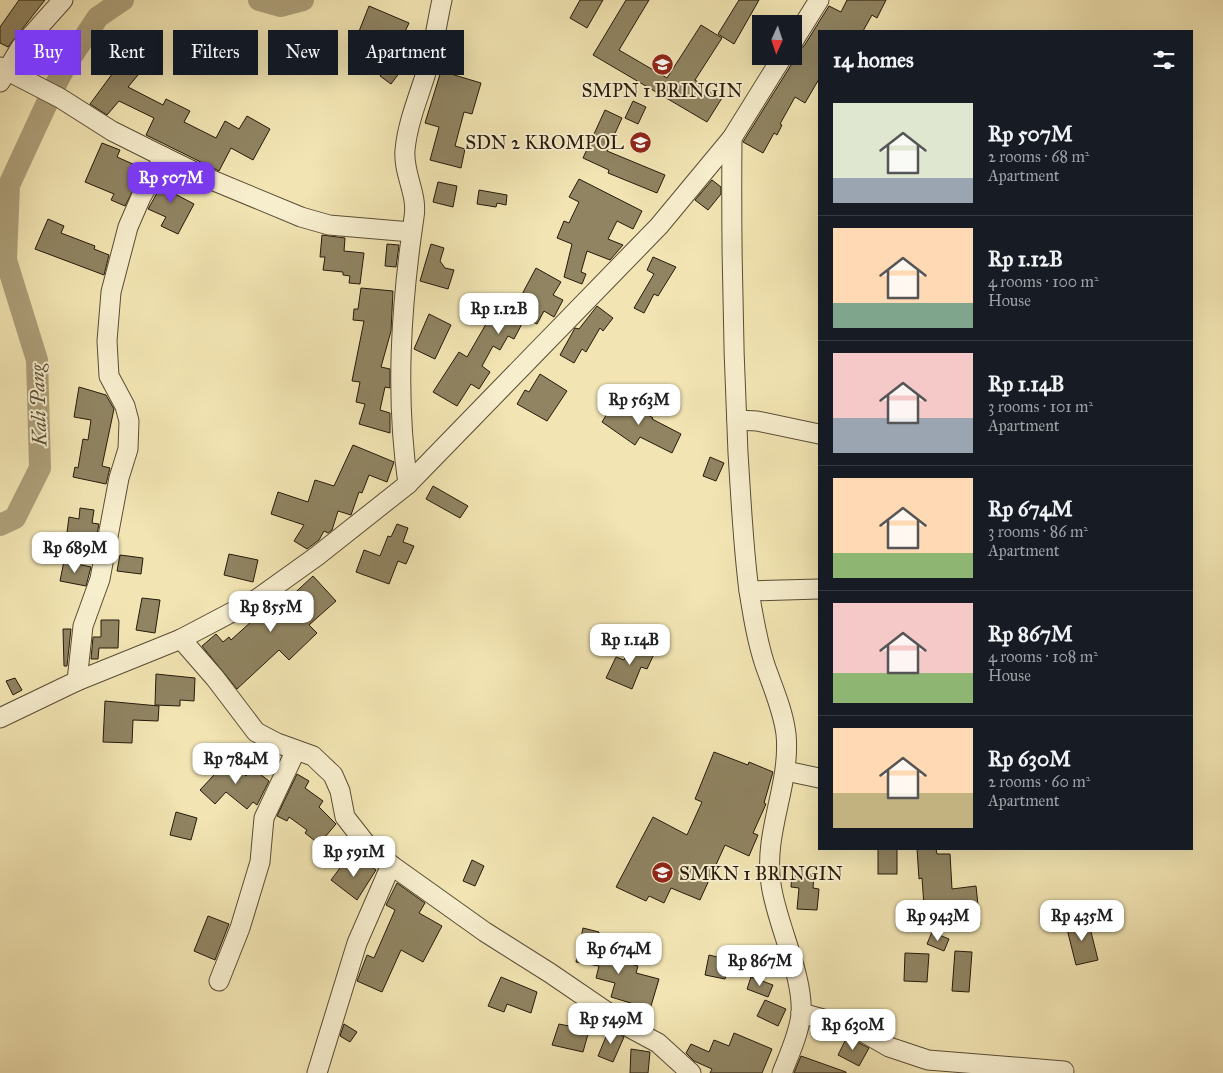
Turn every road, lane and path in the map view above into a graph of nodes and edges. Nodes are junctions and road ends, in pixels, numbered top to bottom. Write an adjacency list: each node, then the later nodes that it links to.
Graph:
1 (63, 0): 6 (street)
2 (442, 0): 9 (street)
3 (819, 0): 4 (street)
4 (802, 27)
5 (778, 65): 7 (street)
6 (2, 73): 8 (street)
7 (732, 138): 10 (street); 12 (street)
8 (164, 157): 9 (street); 16 (street)
9 (410, 232): 12 (street)
10 (737, 420): 11 (street); 14 (street)
11 (818, 434)
12 (408, 484): 15 (street)
13 (818, 589): 14 (street)
14 (749, 591): 19 (street)
15 (181, 639): 16 (street); 18 (street)
16 (77, 681): 17 (street)
17 (0, 718)
18 (296, 750): 21 (street); 22 (street)
19 (786, 771): 20 (street); 23 (street)
20 (818, 778)
21 (391, 865): 25 (street); 26 (street)
22 (219, 981)
23 (801, 1013): 24 (street); 27 (street)
24 (1064, 1071)
25 (317, 1073)
26 (692, 1073)
27 (782, 1073)

